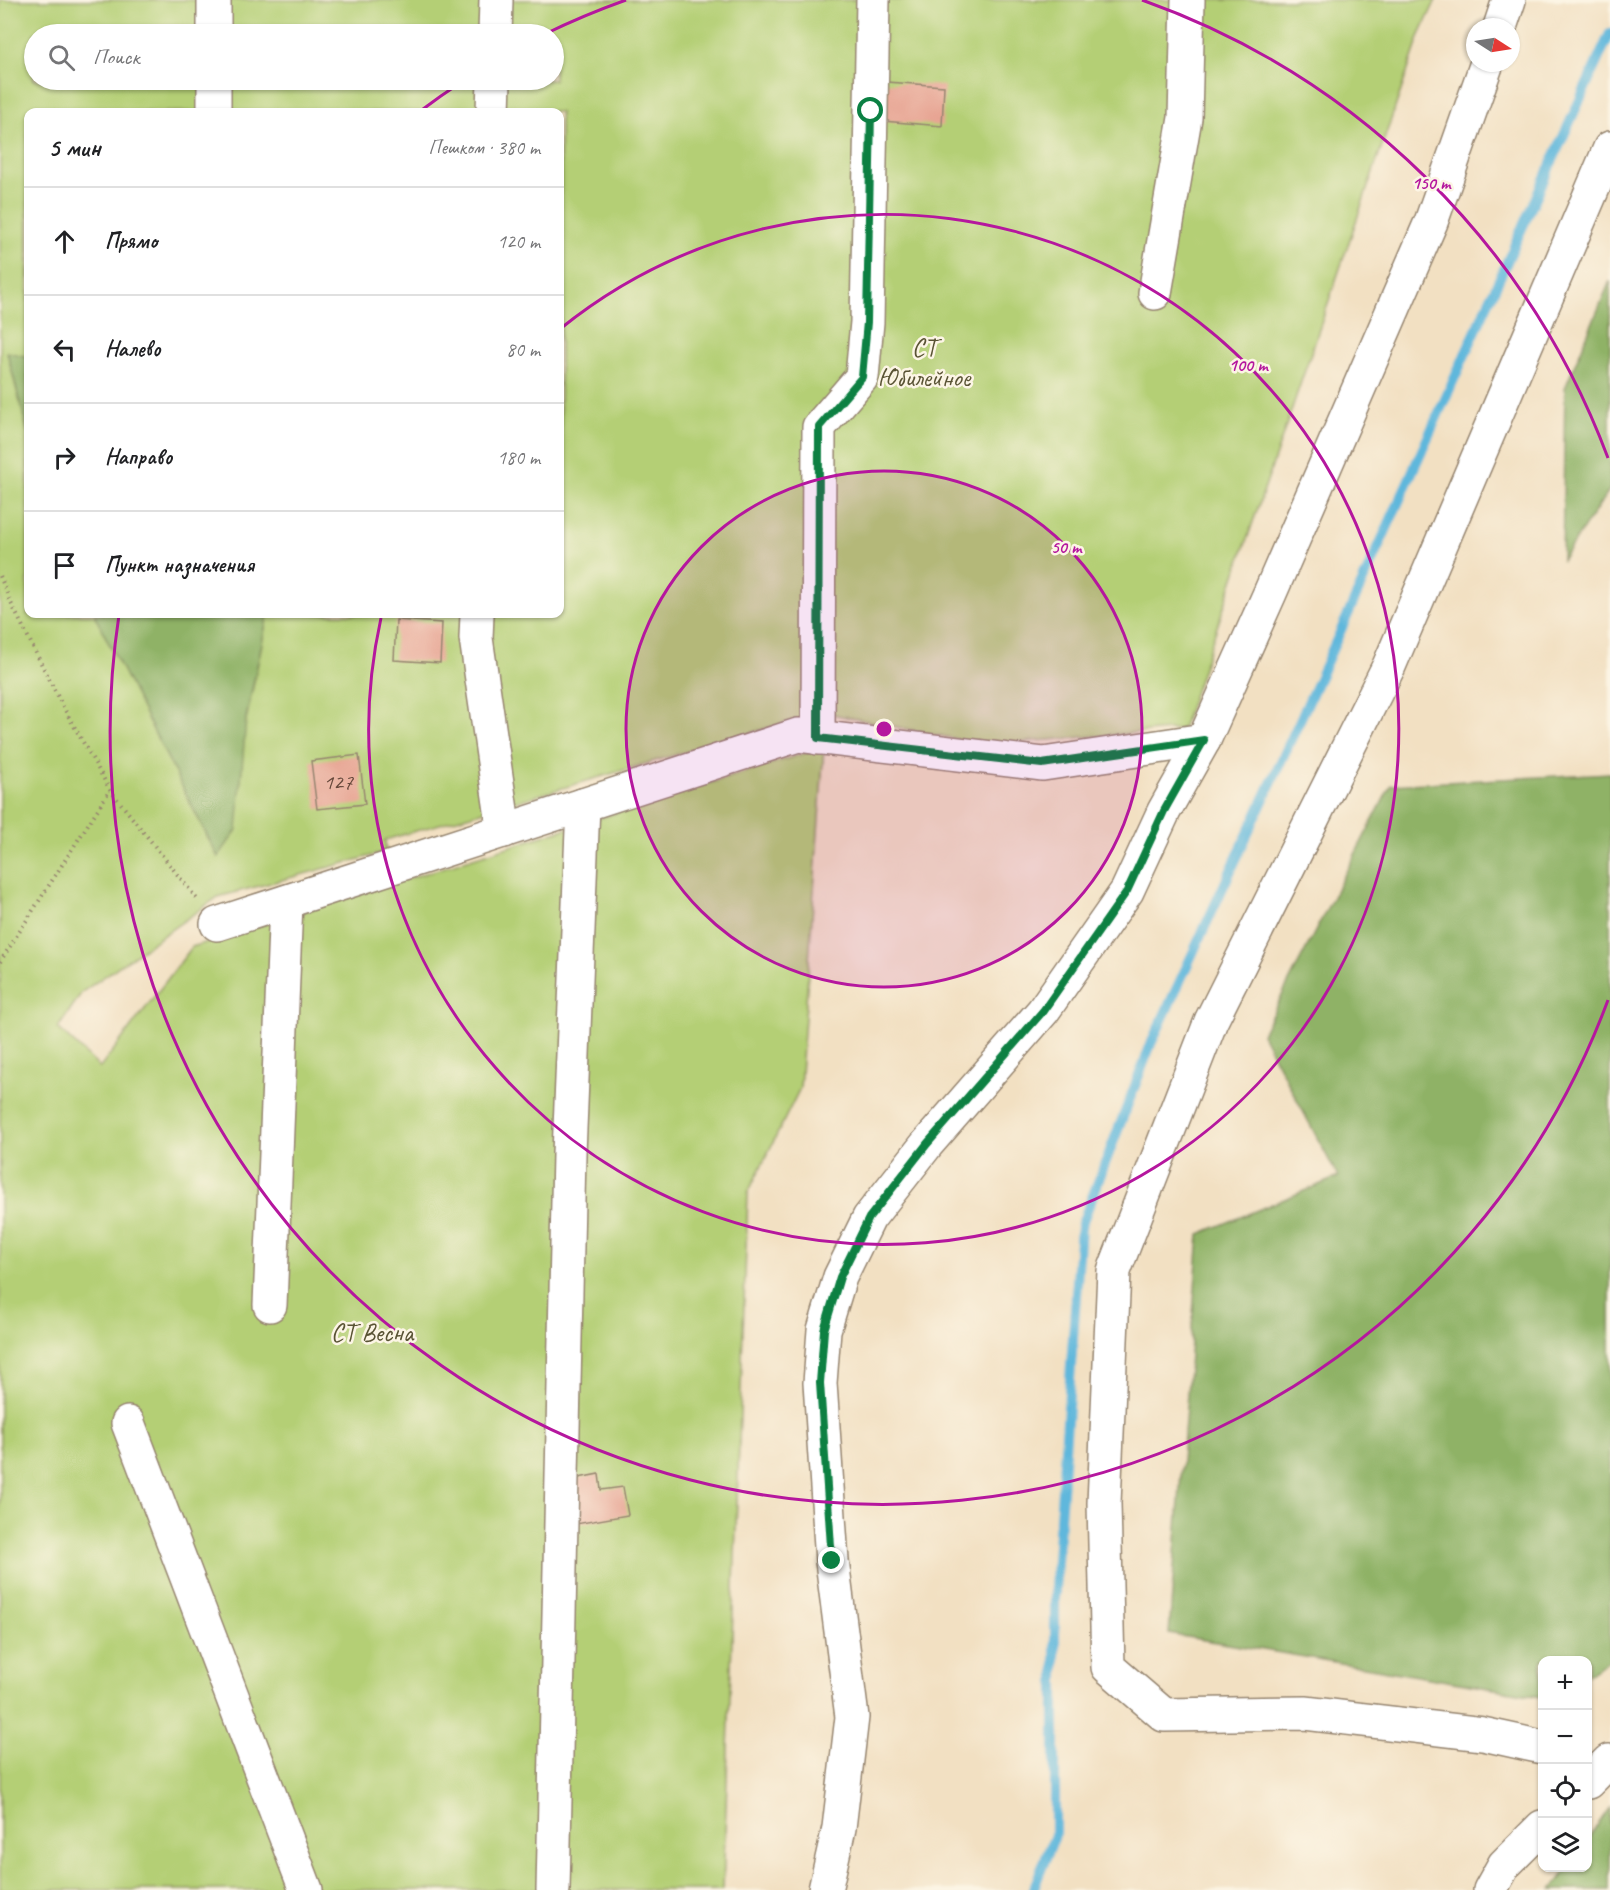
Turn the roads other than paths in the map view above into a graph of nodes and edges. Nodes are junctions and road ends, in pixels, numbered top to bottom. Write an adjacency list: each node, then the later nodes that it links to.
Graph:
1 (214, 0): 7 (street)
2 (496, 0): 8 (street)
3 (873, 0): 17 (street)
4 (1188, 0): 15 (street)
5 (1509, 0): 6 (street)
6 (1503, 18)
7 (214, 24)
8 (495, 24)
9 (1484, 72): 18 (street)
10 (214, 90): 12 (street)
11 (494, 90): 13 (street)
12 (214, 108)
13 (493, 108)
14 (1610, 148): 25 (street)
15 (1155, 292)
16 (477, 618): 20 (street)
17 (818, 738): 18 (street); 19 (street)
18 (1204, 740): 29 (street)
19 (583, 805): 20 (street); 28 (street)
20 (504, 831): 21 (street)
21 (286, 902): 22 (street); 23 (street)
22 (217, 924)
23 (270, 1305)
24 (128, 1423): 27 (street)
25 (1538, 1746)
26 (1538, 1831): 30 (street)
27 (306, 1890)
28 (553, 1890)
29 (825, 1890)
30 (1490, 1890)

